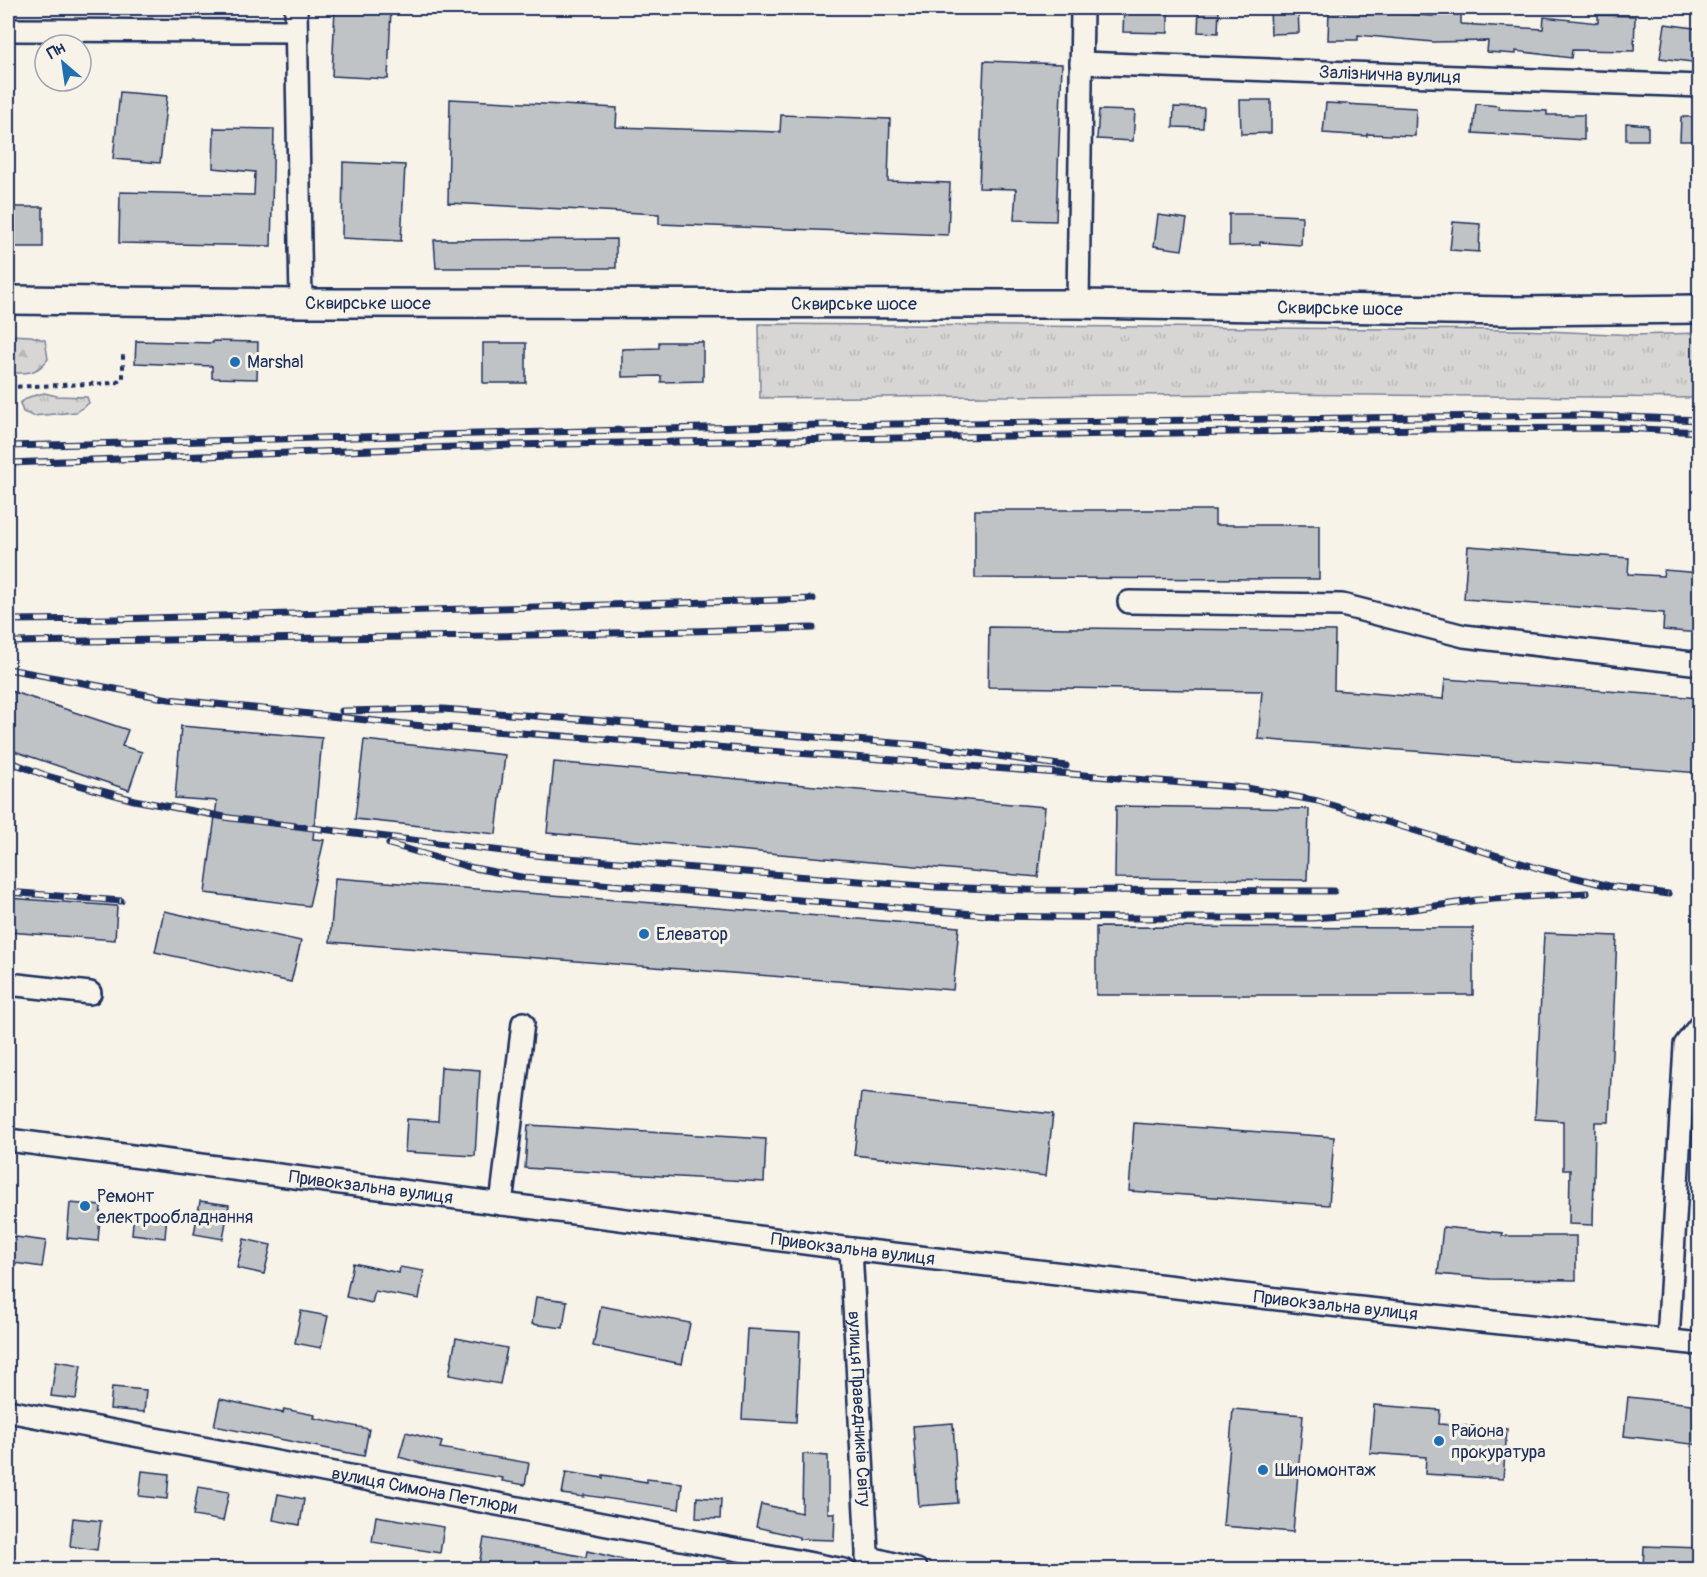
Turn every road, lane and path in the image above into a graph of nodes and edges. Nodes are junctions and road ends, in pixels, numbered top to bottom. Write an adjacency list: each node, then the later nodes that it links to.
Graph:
1 (296, 8): 4 (street)
2 (1082, 8): 5 (street)
3 (8, 30): 4 (street)
4 (296, 31): 8 (street)
5 (1081, 63): 6 (street, Залізнична вулиця); 9 (street)
6 (1700, 86)
7 (8, 300): 8 (main road, Сквирське шосе)
8 (301, 303): 9 (main road, Сквирське шосе)
9 (1078, 304): 10 (main road, Сквирське шосе)
10 (1700, 309)
11 (123, 351): 12 (path)
12 (8, 387)
13 (1129, 602): 14 (street)
14 (1700, 664)
15 (8, 984): 16 (street)
16 (90, 993)
17 (524, 1023): 20 (street)
18 (1700, 1025): 22 (street)
19 (8, 1140): 20 (street, Привокзальна вулиця)
20 (501, 1204): 21 (street, Привокзальна вулиця)
21 (851, 1249): 22 (street, Привокзальна вулиця); 25 (street, вулиця Праведників Світу)
22 (1668, 1341): 23 (street, Привокзальна вулиця)
23 (1700, 1344)
24 (8, 1411): 26 (street, вулиця Симона Петлюри)
25 (867, 1563): 27 (street)
26 (844, 1569)
27 (917, 1569)

